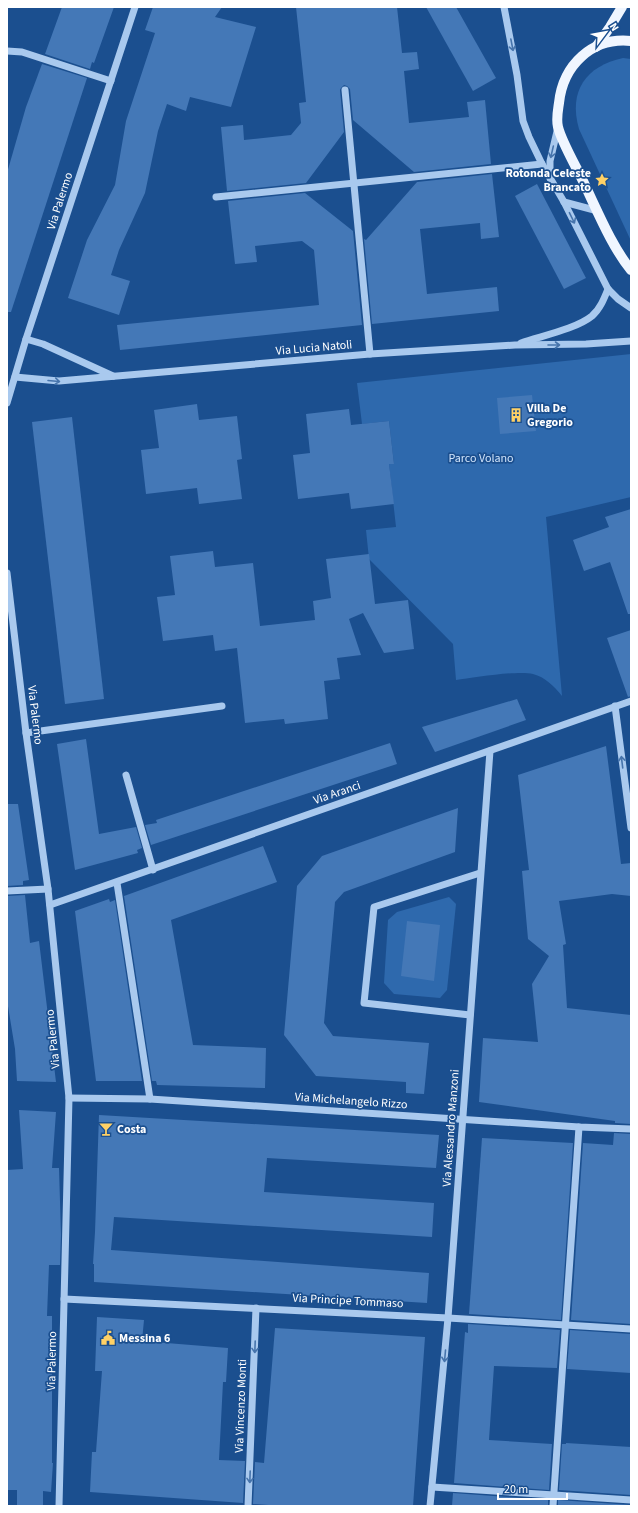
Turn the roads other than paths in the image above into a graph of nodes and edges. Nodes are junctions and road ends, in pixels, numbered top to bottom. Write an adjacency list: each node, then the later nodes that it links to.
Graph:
1 (135, 7): 7 (street, Via Palermo)
2 (504, 7): 10 (street, one-way to 10)
3 (622, 7): 5 (main road)
4 (631, 41): 5 (main road)
5 (596, 47): 9 (main road)
6 (7, 51): 7 (street)
7 (111, 81): 19 (street, Via Palermo)
8 (345, 90): 12 (street)
9 (558, 127): 11 (street, one-way to 11); 15 (main road)
10 (542, 164): 11 (street); 12 (street)
11 (550, 178): 14 (street)
12 (354, 183): 13 (street); 22 (street)
13 (216, 197)
14 (564, 202): 15 (street); 17 (street, one-way to 17)
15 (598, 211): 16 (main road)
16 (631, 270)
17 (608, 289): 18 (street); 21 (street)
18 (631, 308)
19 (26, 339): 23 (street, Via Palermo); 24 (street)
20 (631, 341): 21 (street, one-way to 20)
21 (515, 345): 22 (street, Via Lucia Natoli)
22 (370, 354): 24 (street, Via Lucia Natoli)
23 (15, 376): 24 (street, Via Lucia Natoli, one-way to 24); 25 (street, Via Palermo)
24 (115, 377)
25 (7, 403)
26 (7, 573): 30 (street, Via Palermo)
27 (631, 700): 29 (street, Via Aranci)
28 (222, 706): 30 (street)
29 (615, 706): 31 (street, Via Aranci); 33 (street, one-way to 29)
30 (26, 733): 37 (street, Via Palermo)
31 (490, 751): 34 (street, Via Aranci); 35 (street, Via Alessandro Manzoni)
32 (126, 775): 34 (street)
33 (631, 828)
34 (153, 870): 36 (street, Via Aranci)
35 (480, 873): 40 (street, Via Alessandro Manzoni); 40 (street)
36 (117, 882): 39 (street, Via Aranci); 42 (street)
37 (48, 889): 38 (street); 39 (street, Via Palermo)
38 (7, 891)
39 (50, 905): 41 (street, Via Palermo)
40 (470, 1015): 43 (street, Via Alessandro Manzoni)
41 (69, 1098): 42 (street, Via Michelangelo Rizzo); 46 (street, Via Palermo)
42 (150, 1099): 43 (street, Via Michelangelo Rizzo)
43 (462, 1120): 44 (street, Via Michelangelo Rizzo); 48 (street, Via Alessandro Manzoni)
44 (578, 1127): 45 (street, Via Michelangelo Rizzo); 49 (street)
45 (631, 1129)
46 (64, 1299): 47 (street, Via Principe Tommaso); 54 (street, Via Palermo)
47 (256, 1308): 48 (street, Via Principe Tommaso); 55 (street, Via Vincenzo Monti, one-way to 55)
48 (448, 1318): 49 (street, Via Principe Tommaso); 51 (street, Via Alessandro Manzoni, one-way to 51)
49 (565, 1325): 50 (street, Via Principe Tommaso); 52 (street)
50 (631, 1329)
51 (432, 1487): 52 (street); 56 (street, Via Alessandro Manzoni)
52 (554, 1495): 53 (street); 57 (street)
53 (631, 1500)
54 (59, 1506)
55 (248, 1506)
56 (430, 1506)
57 (553, 1506)

